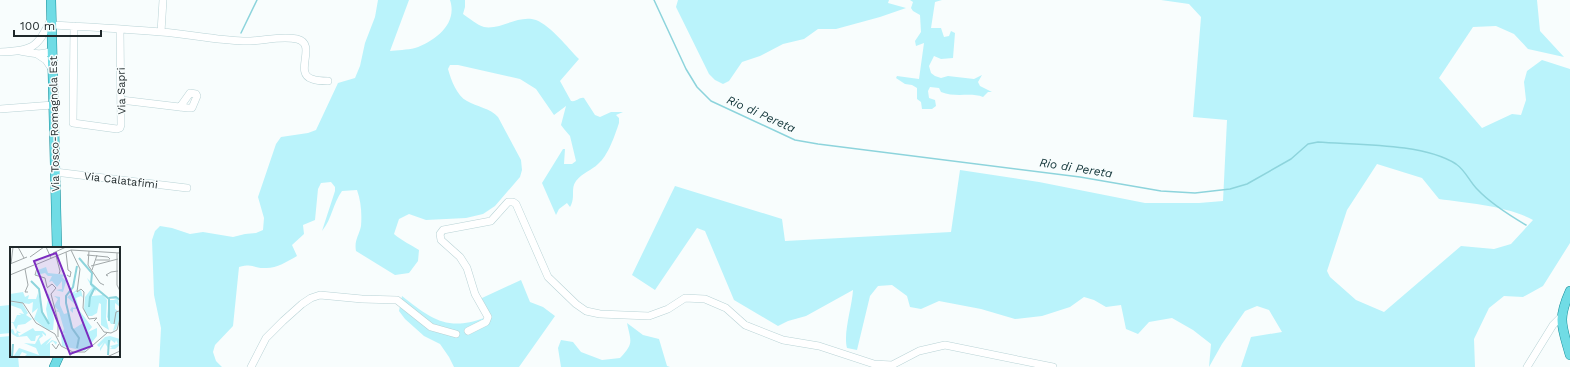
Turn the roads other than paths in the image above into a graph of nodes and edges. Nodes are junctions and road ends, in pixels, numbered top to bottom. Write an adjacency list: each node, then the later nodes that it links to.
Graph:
1 (51, 0): 3 (main road, Via Tosco-Romagnola Est)
2 (163, 0): 6 (street)
3 (52, 21): 4 (street); 7 (street); 9 (main road, Via Tosco-Romagnola Est)
4 (74, 26): 5 (street); 14 (street, Via Sapri)
5 (120, 29): 6 (street); 14 (street, Via Sapri)
6 (161, 32): 13 (street)
7 (35, 45): 8 (street); 9 (street)
8 (18, 51): 10 (street); 11 (street)
9 (52, 51): 11 (street); 12 (main road, Via Tosco-Romagnola Est)
10 (0, 52)
11 (37, 54): 12 (street)
12 (52, 69): 15 (main road, Via Tosco-Romagnola Est)
13 (328, 81)
14 (121, 100): 16 (street)
15 (54, 105): 17 (street); 18 (main road, Via Tosco-Romagnola Est)
16 (180, 107)
17 (0, 109)
18 (55, 172): 19 (street, Via Calatafimi); 20 (main road, Via Tosco-Romagnola Est)
19 (187, 188)
20 (57, 247)
21 (1570, 291): 22 (main road)
22 (1561, 317): 25 (main road); 30 (street)
23 (468, 331): 29 (street)
24 (456, 334): 28 (street)
25 (1570, 355)
26 (58, 360): 27 (main road)
27 (54, 367)
28 (250, 367)
29 (1053, 367)
30 (1527, 367)

